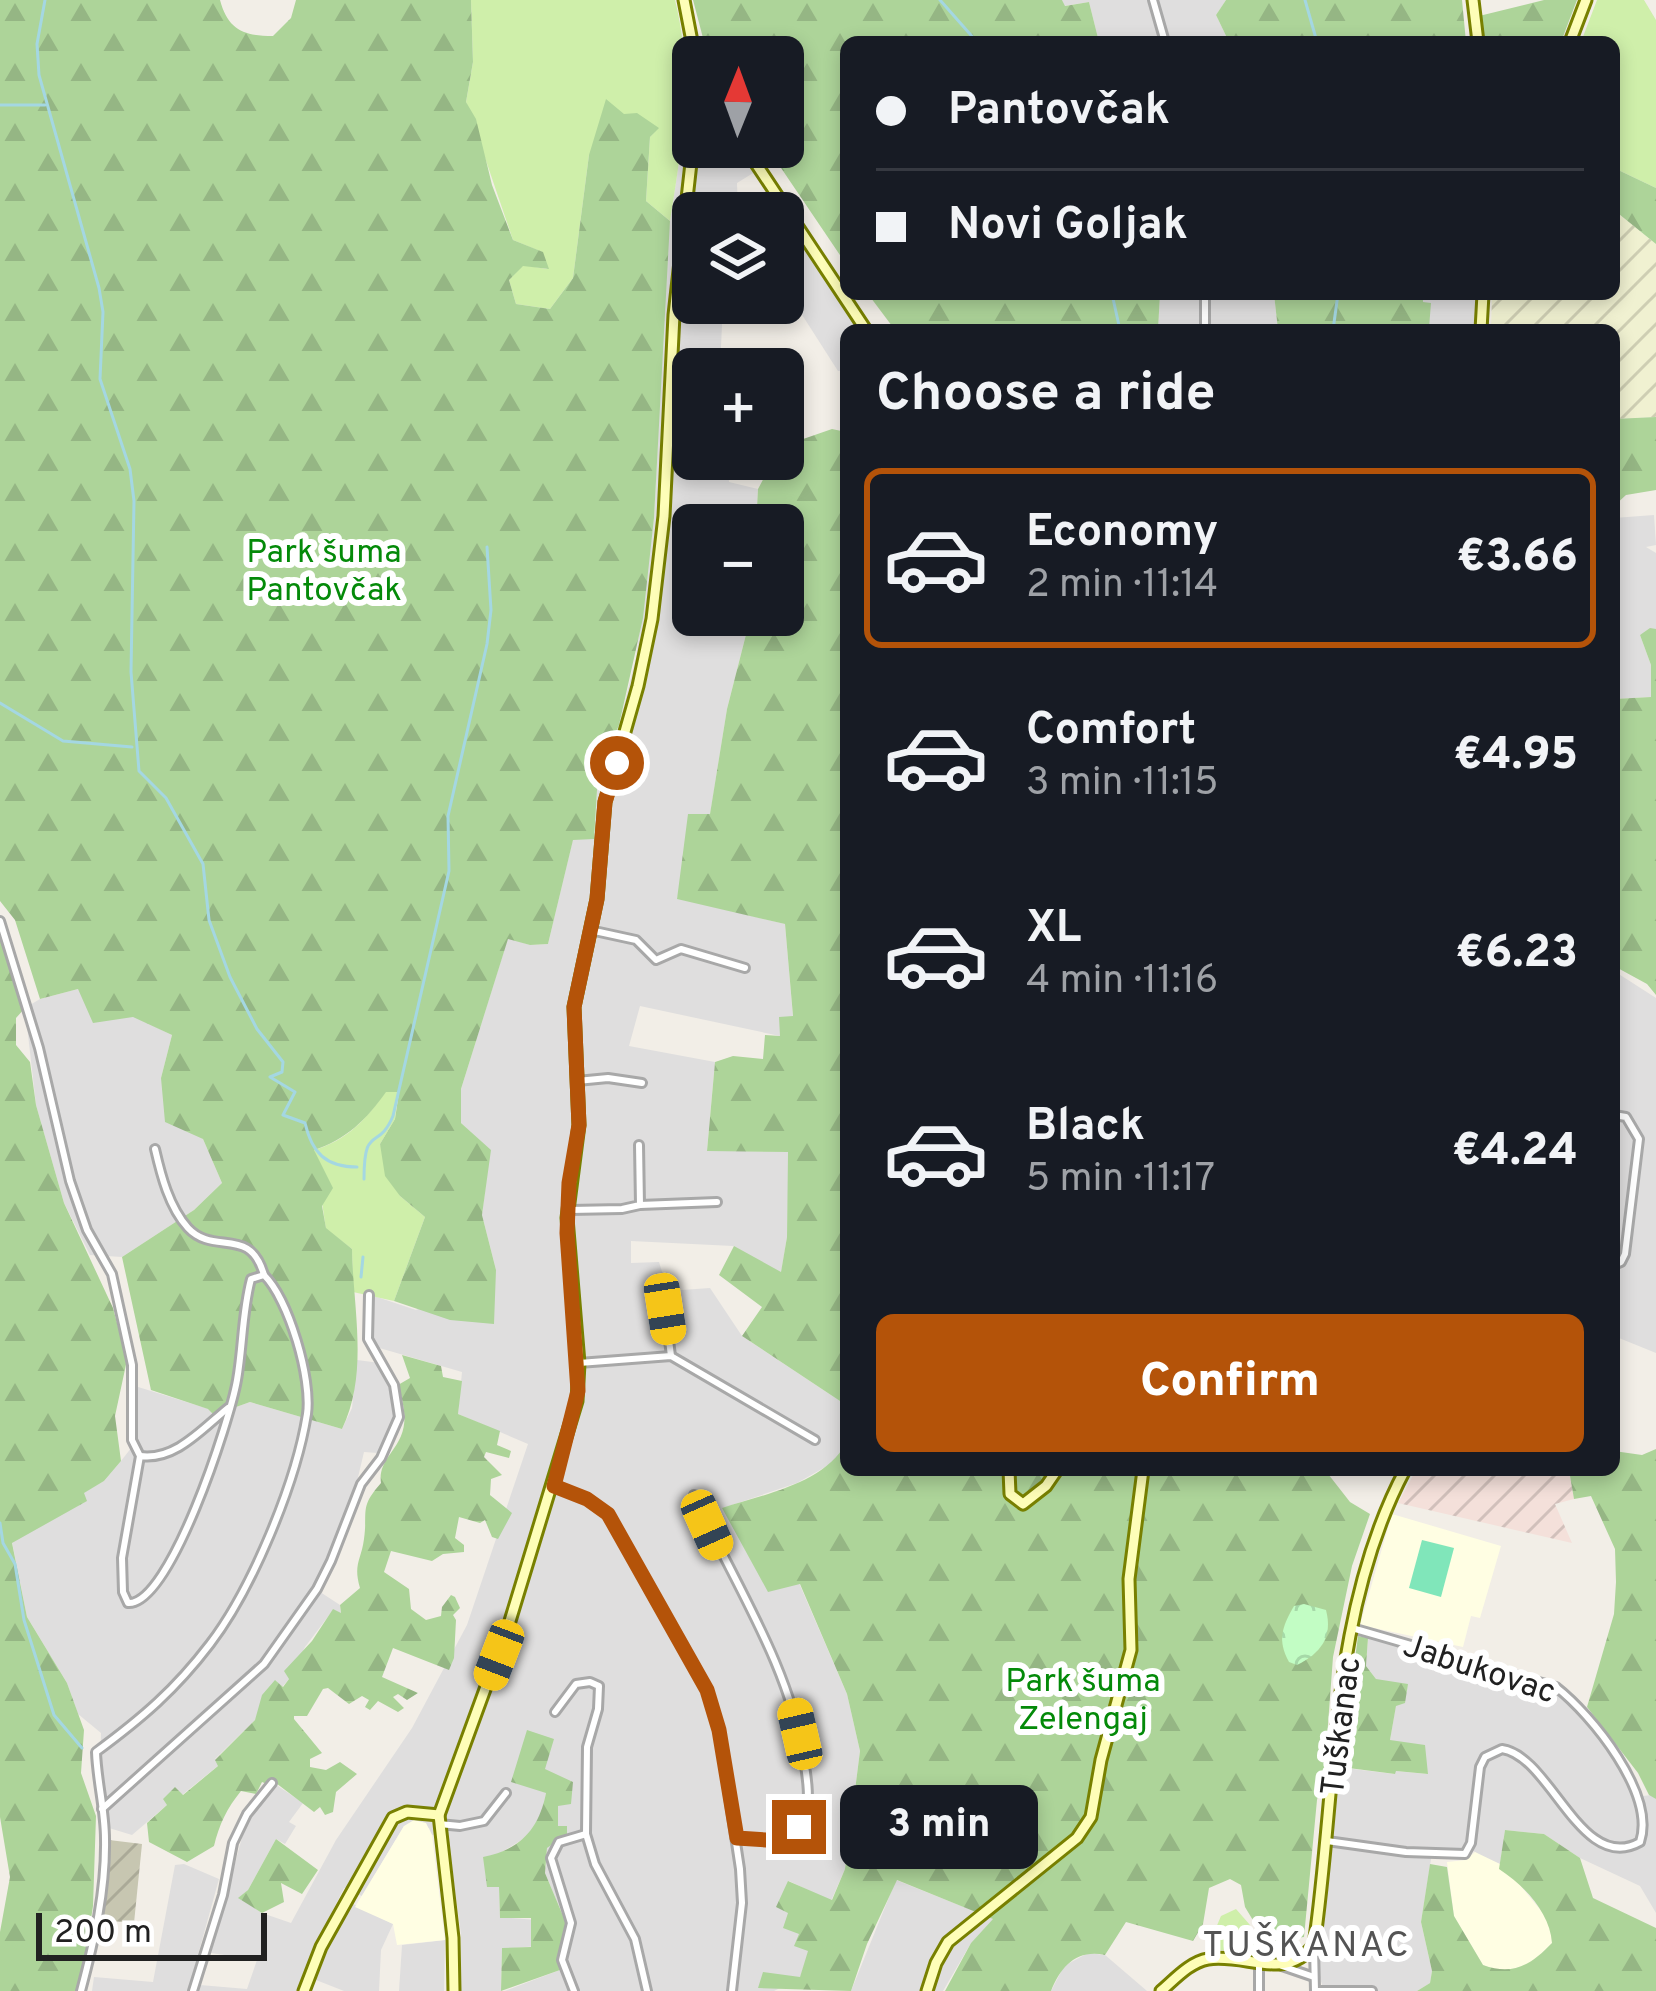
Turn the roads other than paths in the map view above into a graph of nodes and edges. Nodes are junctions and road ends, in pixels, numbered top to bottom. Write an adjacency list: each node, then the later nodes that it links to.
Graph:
1 (684, 0): 5 (street)
2 (1154, 0): 6 (street)
3 (1473, 0): 7 (street)
4 (1586, 0): 8 (street)
5 (691, 36)
6 (1163, 36)
7 (1477, 36)
8 (1572, 36)
9 (690, 168): 13 (street)
10 (759, 168): 11 (street)
11 (840, 291)
12 (0, 921): 31 (street)
13 (590, 930): 14 (street); 15 (street)
14 (745, 968)
15 (577, 1081): 16 (street); 22 (street)
16 (641, 1083)
17 (1620, 1116): 23 (street)
18 (639, 1144): 21 (street)
19 (155, 1149): 24 (street)
20 (717, 1202): 21 (street)
21 (640, 1205): 22 (street)
22 (567, 1210): 28 (street)
23 (1620, 1262)
24 (264, 1275): 29 (street); 42 (street)
25 (368, 1295): 42 (street)
26 (665, 1309): 27 (street)
27 (671, 1357): 28 (street); 30 (street)
28 (579, 1363): 36 (street)
29 (230, 1406): 31 (street); 31 (street)
30 (815, 1441)
31 (140, 1456)
32 (1010, 1476): 33 (street)
33 (1053, 1476)
34 (1142, 1476): 58 (street)
35 (1402, 1476): 38 (street, Tuškanac)
36 (554, 1486): 43 (street); 45 (street)
37 (694, 1495): 45 (street)
38 (1352, 1628): 46 (street, Tuškanac); 46 (street, Jabukovac)
39 (556, 1712): 44 (street)
40 (272, 1783): 52 (street)
41 (506, 1793): 43 (street)
42 (102, 1809): 51 (street)
43 (439, 1819): 53 (street); 54 (street)
44 (586, 1834): 55 (street); 56 (street)
45 (737, 1838): 57 (street)
46 (1326, 1840): 47 (street, Tuškanac)
47 (1314, 1945): 49 (street); 50 (street, Tuškanac)
48 (1259, 1963): 49 (street); 59 (street); 60 (street)
49 (1279, 1966): 50 (street)
50 (1315, 1977): 61 (street, Tuškanac)
51 (81, 1991)
52 (193, 1991)
53 (304, 1991)
54 (454, 1991)
55 (574, 1991)
56 (647, 1991)
57 (732, 1991)
58 (927, 1991)
59 (1161, 1991)
60 (1259, 1991)
61 (1315, 1991): 62 (street)
62 (1372, 1991)

